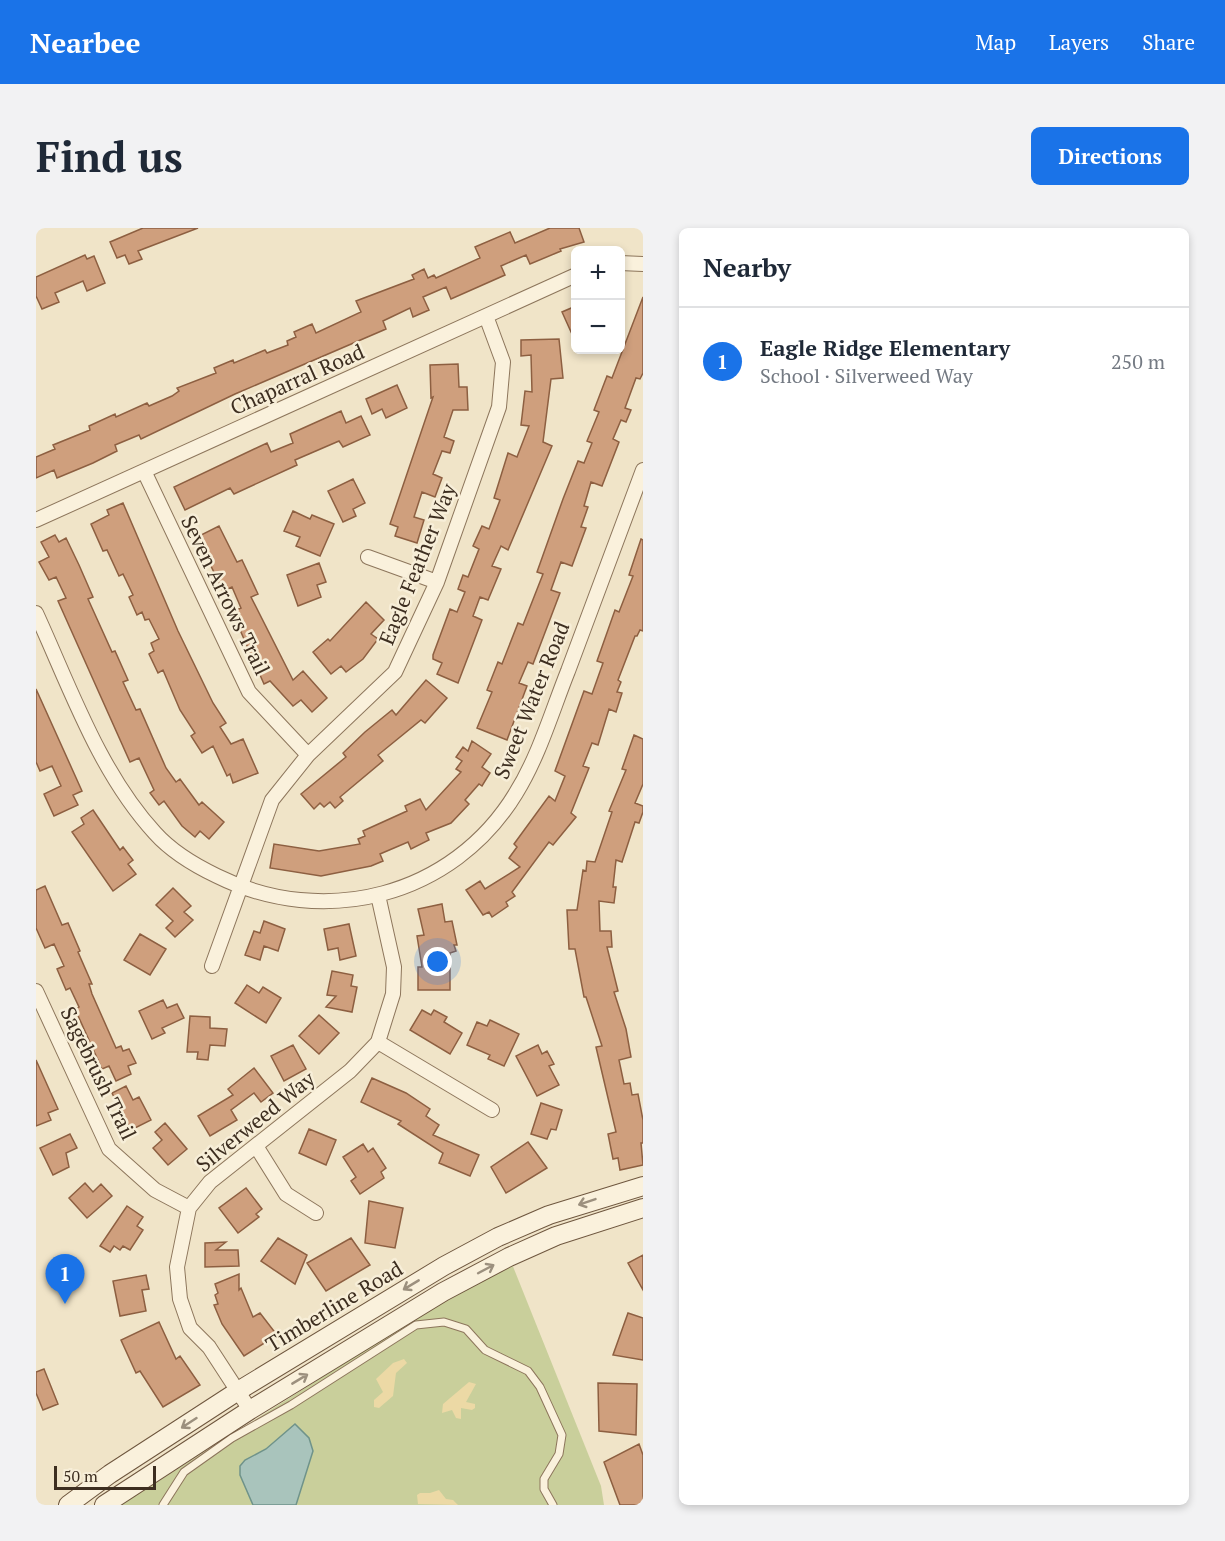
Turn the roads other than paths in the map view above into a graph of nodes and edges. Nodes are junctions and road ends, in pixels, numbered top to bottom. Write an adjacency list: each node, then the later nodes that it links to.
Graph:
1 (625, 263): 2 (street)
2 (643, 264)
3 (571, 277): 4 (street, Chaparral Road)
4 (486, 316): 6 (street, Chaparral Road); 9 (street, Eagle Feather Way)
5 (643, 470): 13 (street, Sweet Water Road)
6 (144, 471): 7 (street, Chaparral Road); 11 (street, Seven Arrows Trail)
7 (36, 520)
8 (369, 557): 9 (street)
9 (437, 582): 11 (street, Eagle Feather Way)
10 (36, 614): 12 (street, Sweet Water Road)
11 (308, 755): 12 (street, Eagle Feather Way)
12 (240, 888): 13 (street, Sweet Water Road); 14 (street, Eagle Feather Way)
13 (378, 896): 16 (street, Silverweed Way)
14 (212, 966)
15 (36, 991): 20 (street, Sagebrush Trail)
16 (378, 1042): 17 (street); 18 (street, Silverweed Way)
17 (492, 1110)
18 (256, 1146): 20 (street, Silverweed Way); 22 (street)
19 (643, 1186): 23 (street, Timberline Road, one-way to 23)
20 (189, 1208): 23 (street, Silverweed Way)
21 (643, 1208): 24 (street, one-way to 21)
22 (316, 1213)
23 (238, 1391): 24 (street, Silverweed Way); 25 (street, Timberline Road, one-way to 25)
24 (250, 1410): 26 (street)
25 (68, 1505)
26 (104, 1505)
27 (163, 1505): 28 (lane)
28 (553, 1505)

